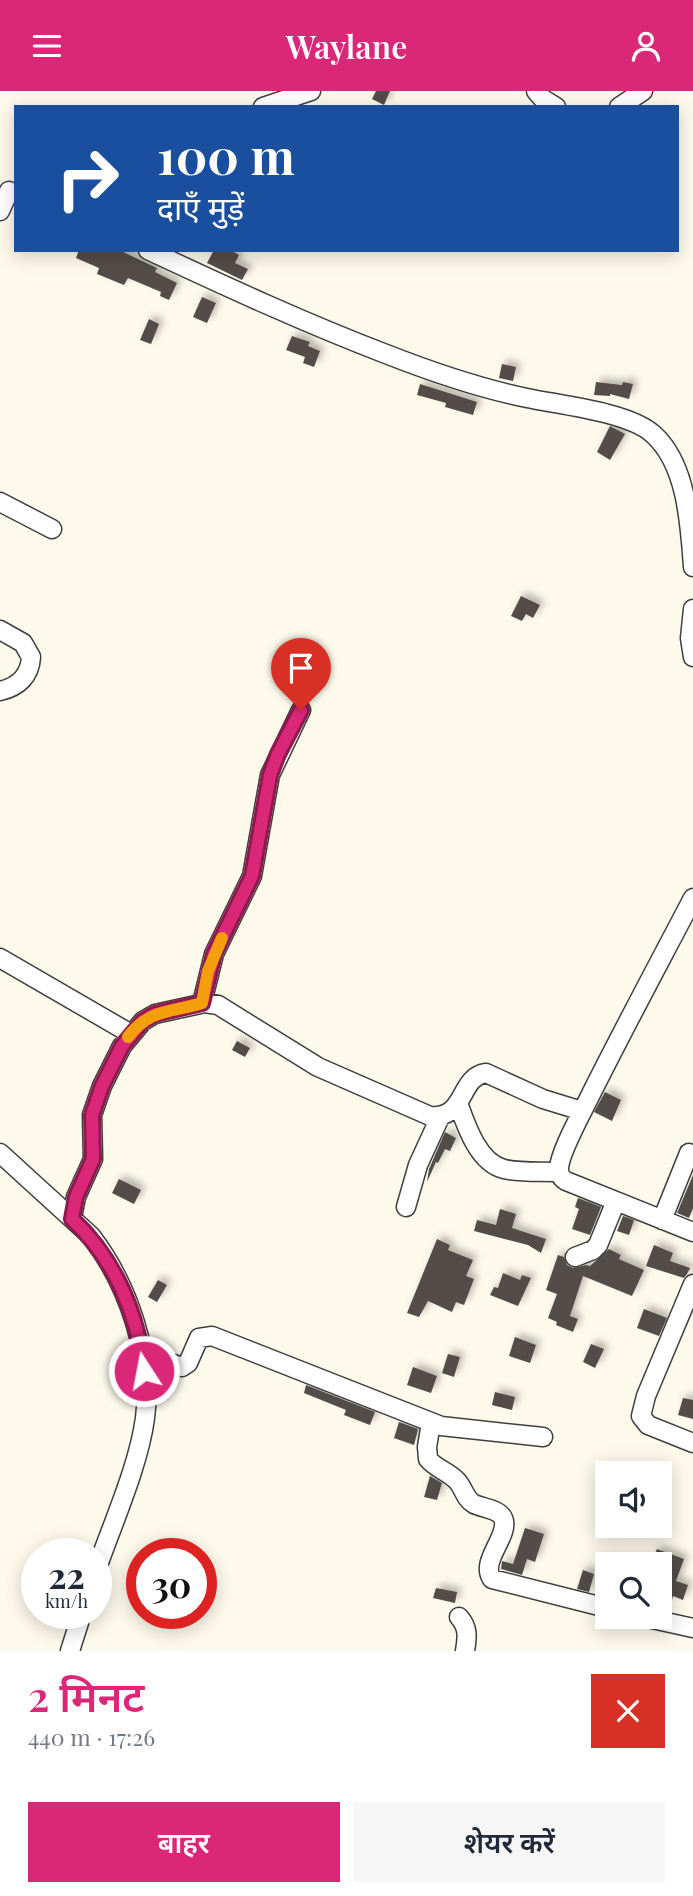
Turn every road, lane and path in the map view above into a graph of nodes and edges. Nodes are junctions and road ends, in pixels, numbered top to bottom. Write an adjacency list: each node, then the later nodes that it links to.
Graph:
1 (311, 91): 4 (street)
2 (536, 91): 5 (street)
3 (643, 91): 6 (street)
4 (269, 105)
5 (553, 105)
6 (622, 105)
7 (6, 189): 8 (street)
8 (0, 211)
9 (152, 252): 12 (street)
10 (0, 502): 11 (street)
11 (52, 529)
12 (693, 568)
13 (693, 609): 15 (street)
14 (0, 629): 16 (street)
15 (693, 657)
16 (0, 691)
17 (301, 710): 20 (street)
18 (693, 898): 23 (street)
19 (0, 958): 21 (street)
20 (202, 1003): 21 (street); 24 (street)
21 (131, 1034): 30 (street)
22 (458, 1103): 23 (street); 24 (street); 27 (street)
23 (582, 1111): 27 (street)
24 (440, 1117): 29 (street)
25 (0, 1153): 30 (street)
26 (689, 1153): 31 (street)
27 (559, 1172): 28 (street)
28 (617, 1201): 31 (street); 33 (street)
29 (407, 1206)
30 (72, 1219): 35 (street)
31 (662, 1220): 32 (street)
32 (693, 1232)
33 (575, 1257)
34 (693, 1285): 38 (street)
35 (142, 1353): 36 (street); 39 (street)
36 (431, 1423): 37 (street); 40 (street)
37 (543, 1437)
38 (693, 1443)
39 (107, 1538)
40 (595, 1605)
41 (459, 1617): 46 (street)
42 (672, 1623): 43 (street)
43 (693, 1628)
44 (77, 1629): 45 (street)
45 (70, 1651)
46 (465, 1651)

